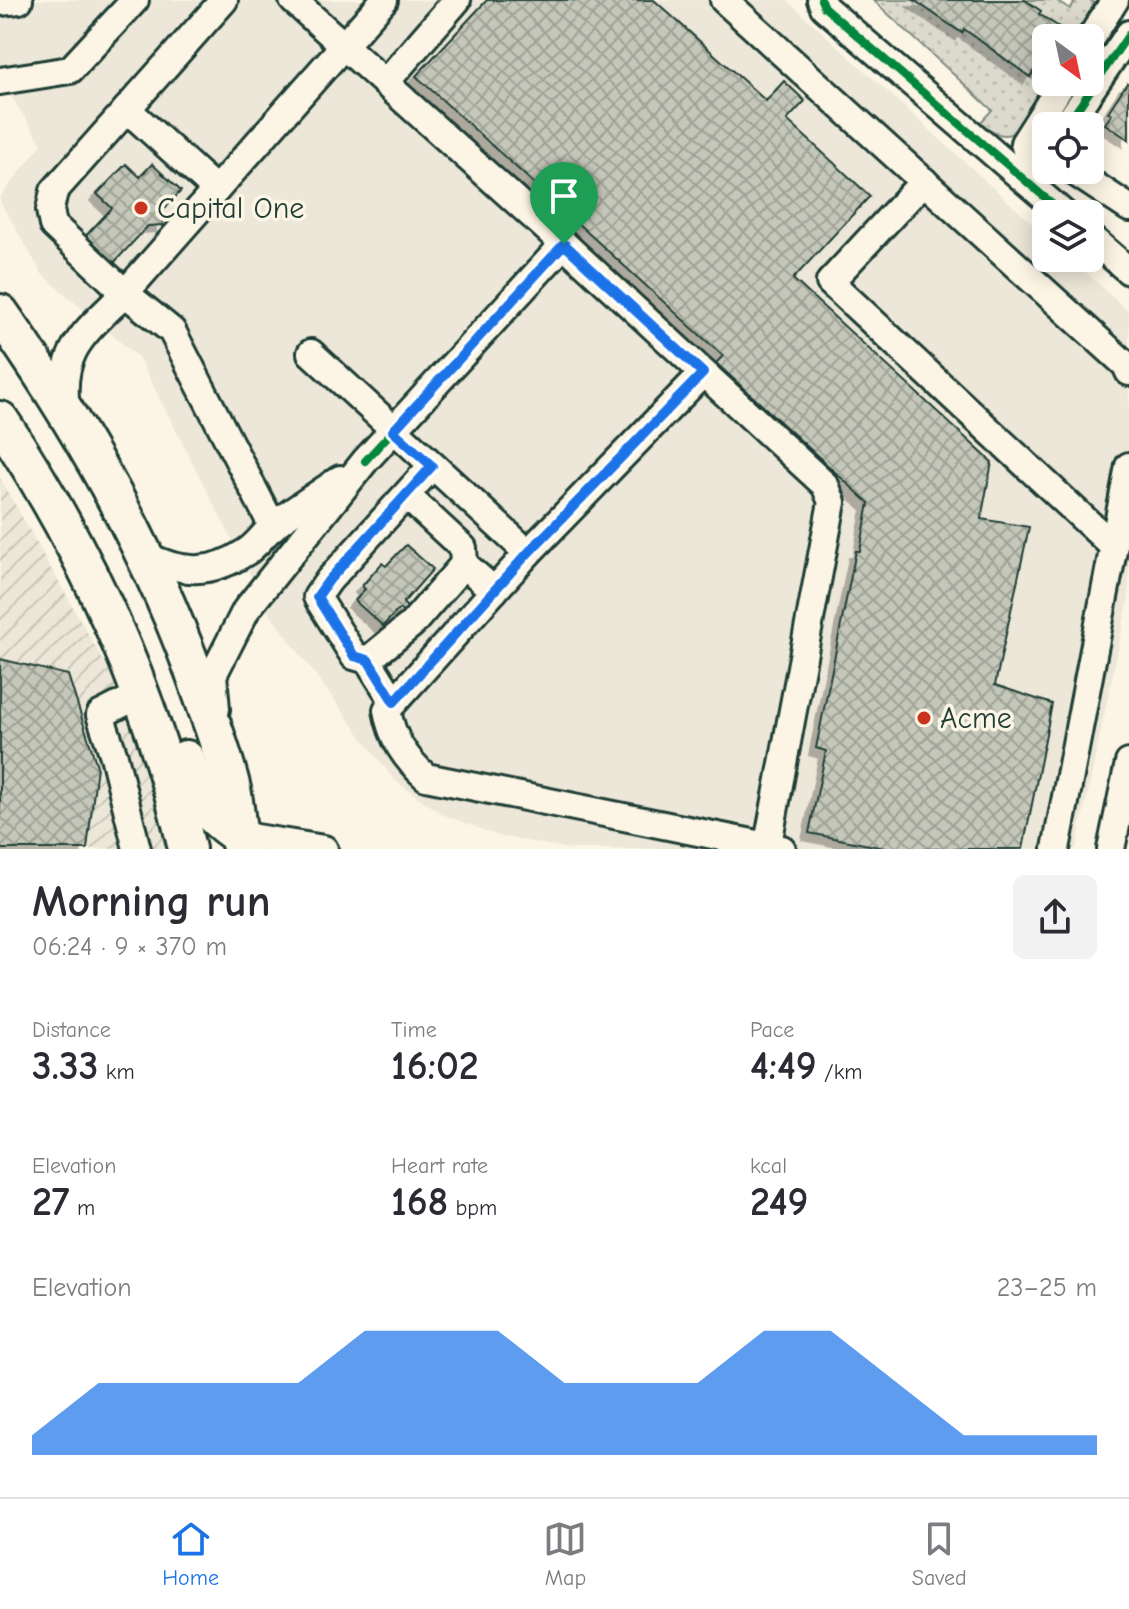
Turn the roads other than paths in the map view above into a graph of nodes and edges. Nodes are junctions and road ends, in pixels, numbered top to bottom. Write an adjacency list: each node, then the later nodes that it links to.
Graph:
1 (19, 0): 8 (street)
2 (135, 0): 14 (street)
3 (224, 0): 17 (street)
4 (384, 0): 13 (street)
5 (457, 0): 15 (street)
6 (724, 0): 20 (street)
7 (821, 0): 19 (street)
8 (0, 2)
9 (1117, 4): 11 (street)
10 (308, 5): 13 (street)
11 (1102, 24)
12 (1129, 34): 18 (street)
13 (344, 46): 15 (street); 22 (street)
14 (0, 81)
15 (385, 83): 25 (street)
16 (1054, 96): 19 (street)
17 (127, 109): 22 (street); 28 (street)
18 (1076, 112)
19 (1031, 162): 23 (street)
20 (924, 181): 31 (street); 42 (street)
21 (1093, 184): 24 (street)
22 (216, 190): 28 (street)
23 (1055, 200)
24 (1129, 208)
25 (564, 244): 32 (street); 35 (street)
26 (1104, 249): 27 (street)
27 (1129, 271)
28 (125, 293): 33 (street); 41 (street)
29 (0, 313): 33 (highway)
30 (311, 353): 35 (street)
31 (1129, 372)
32 (703, 373): 43 (street); 54 (street)
33 (67, 414): 44 (highway)
34 (0, 420): 39 (highway)
35 (393, 431): 36 (street); 37 (street)
36 (365, 461): 41 (street); 50 (street)
37 (432, 466): 40 (street); 43 (street)
38 (1129, 466): 42 (street)
39 (33, 471): 48 (highway); 53 (highway)
40 (407, 496): 45 (street); 47 (street)
41 (273, 527): 44 (street)
42 (1113, 546): 58 (street)
43 (528, 553): 46 (street)
44 (145, 555): 50 (highway)
45 (464, 564): 46 (street); 47 (street)
46 (494, 591): 49 (street)
47 (368, 660): 49 (street)
48 (141, 694): 55 (street); 56 (highway)
49 (394, 702): 54 (street)
50 (220, 748): 53 (highway)
51 (1129, 763): 52 (street)
52 (1118, 839)
53 (240, 842): 57 (street)
54 (772, 848)
55 (137, 849)
56 (187, 849)
57 (324, 849)
58 (1056, 849)

